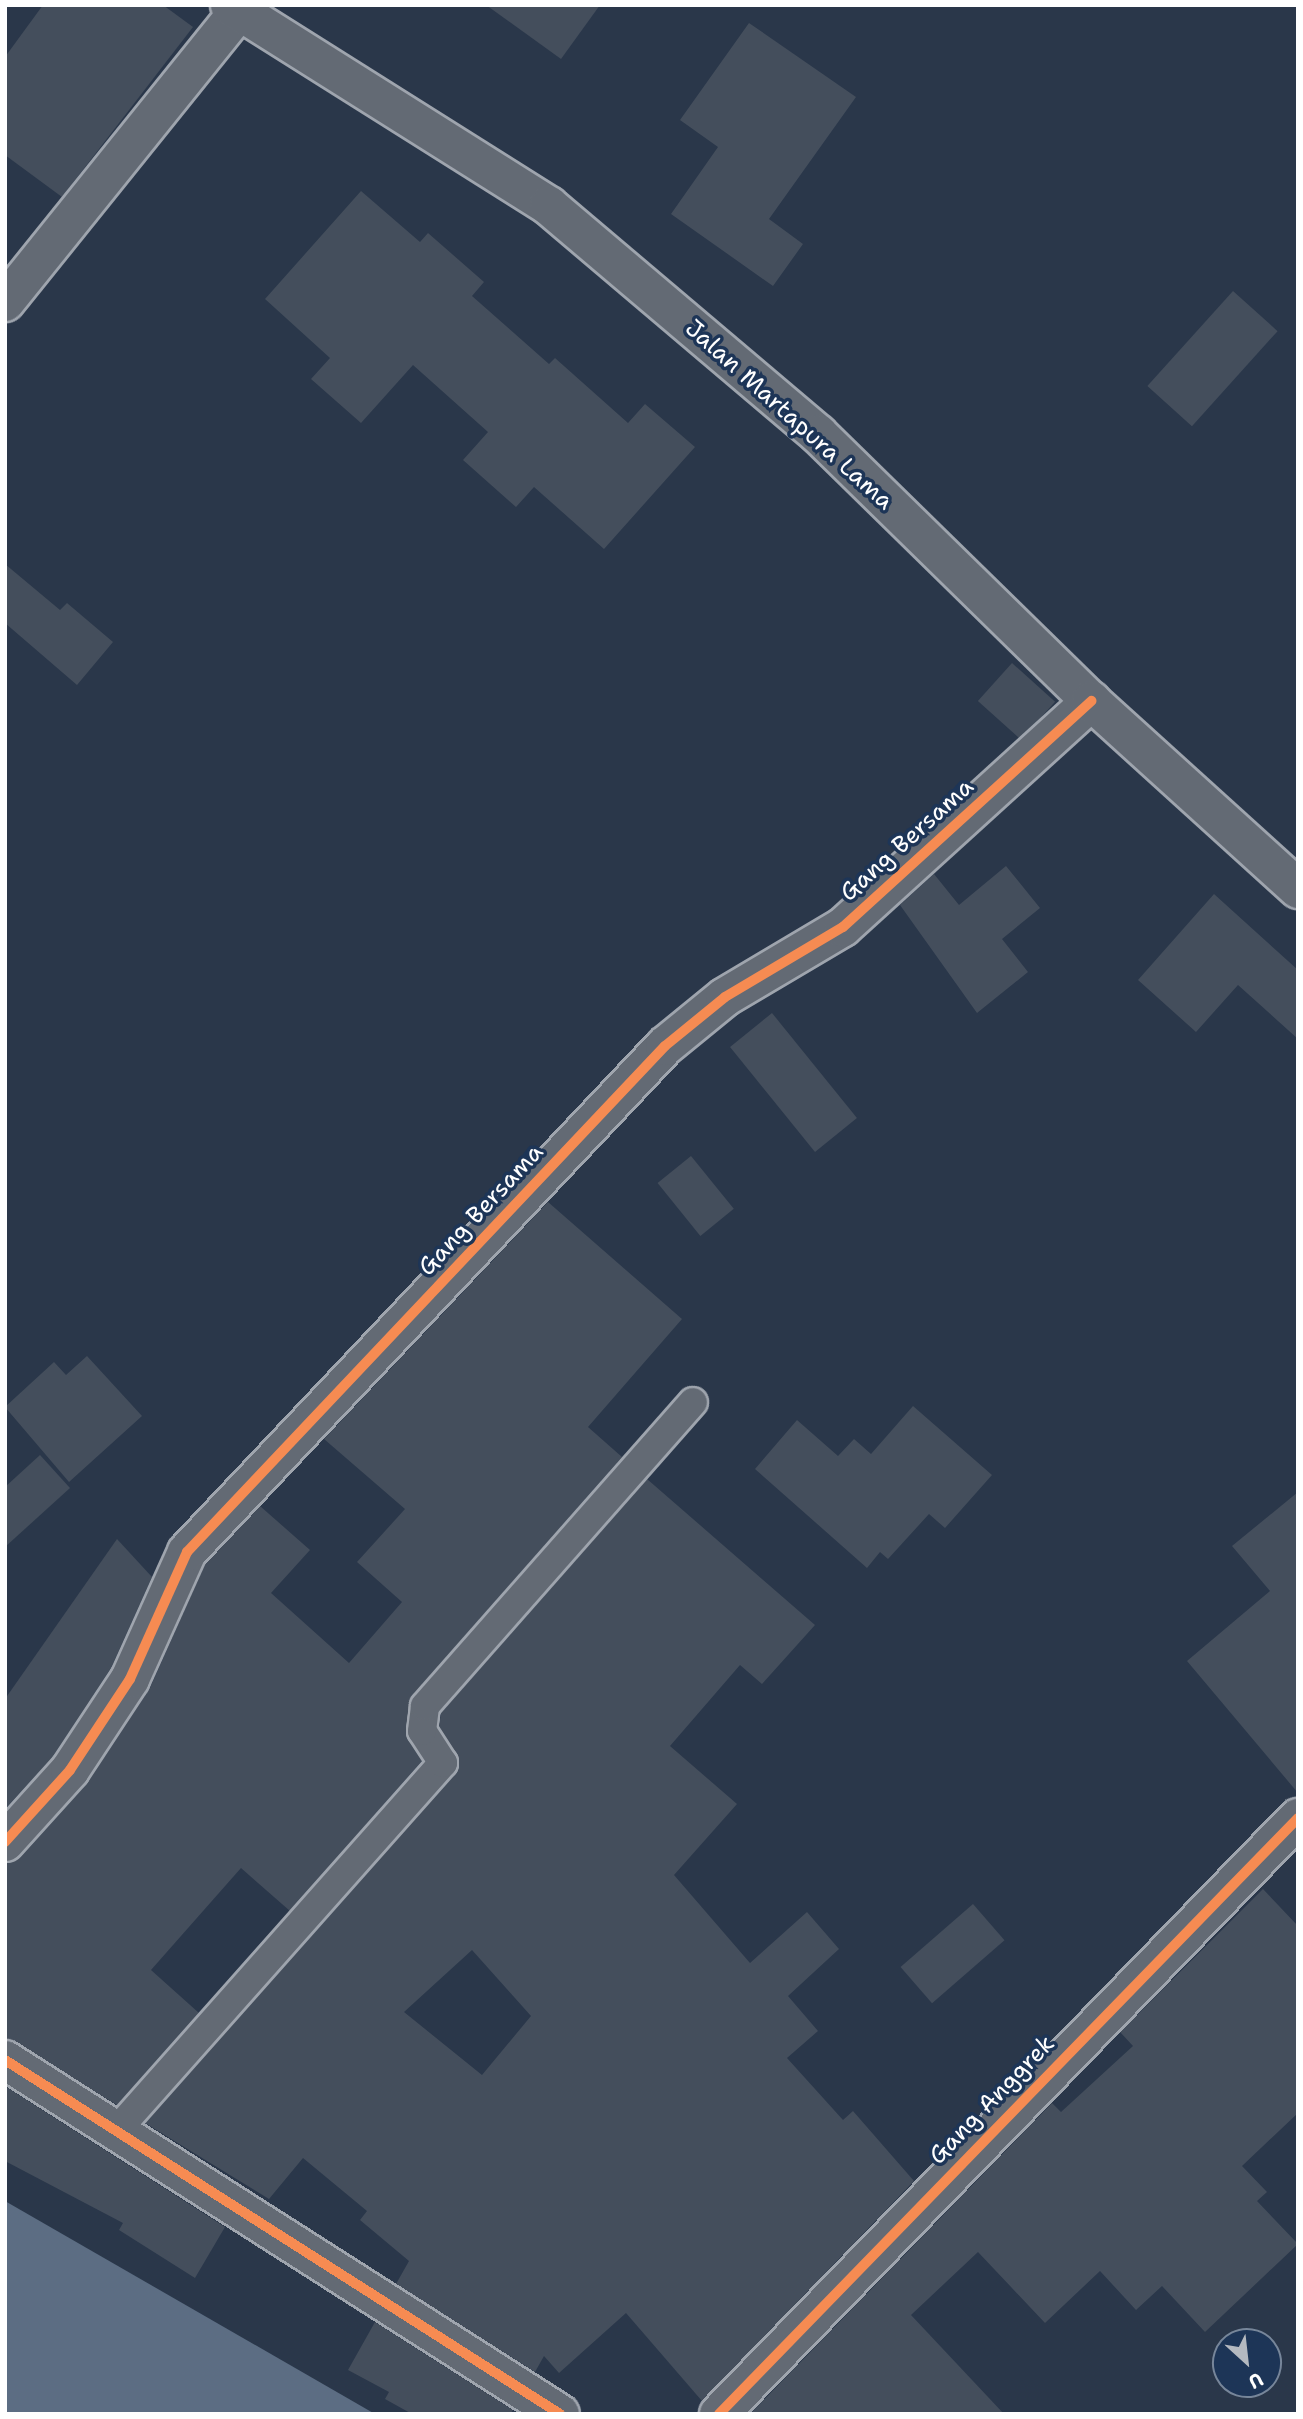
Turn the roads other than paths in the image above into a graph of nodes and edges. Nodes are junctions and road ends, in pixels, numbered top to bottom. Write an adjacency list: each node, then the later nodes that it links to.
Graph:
1 (235, 8): 2 (street); 3 (street, Jalan Martapura Lama)
2 (5, 302)
3 (1091, 701): 4 (street, Jalan Martapura Lama); 7 (street, Gang Bersama)
4 (1298, 889)
5 (693, 1402): 9 (lane)
6 (1298, 1818): 11 (street, Gang Anggrek)
7 (5, 1842)
8 (5, 2060): 9 (street)
9 (117, 2130): 10 (street)
10 (560, 2414)
11 (719, 2414)

